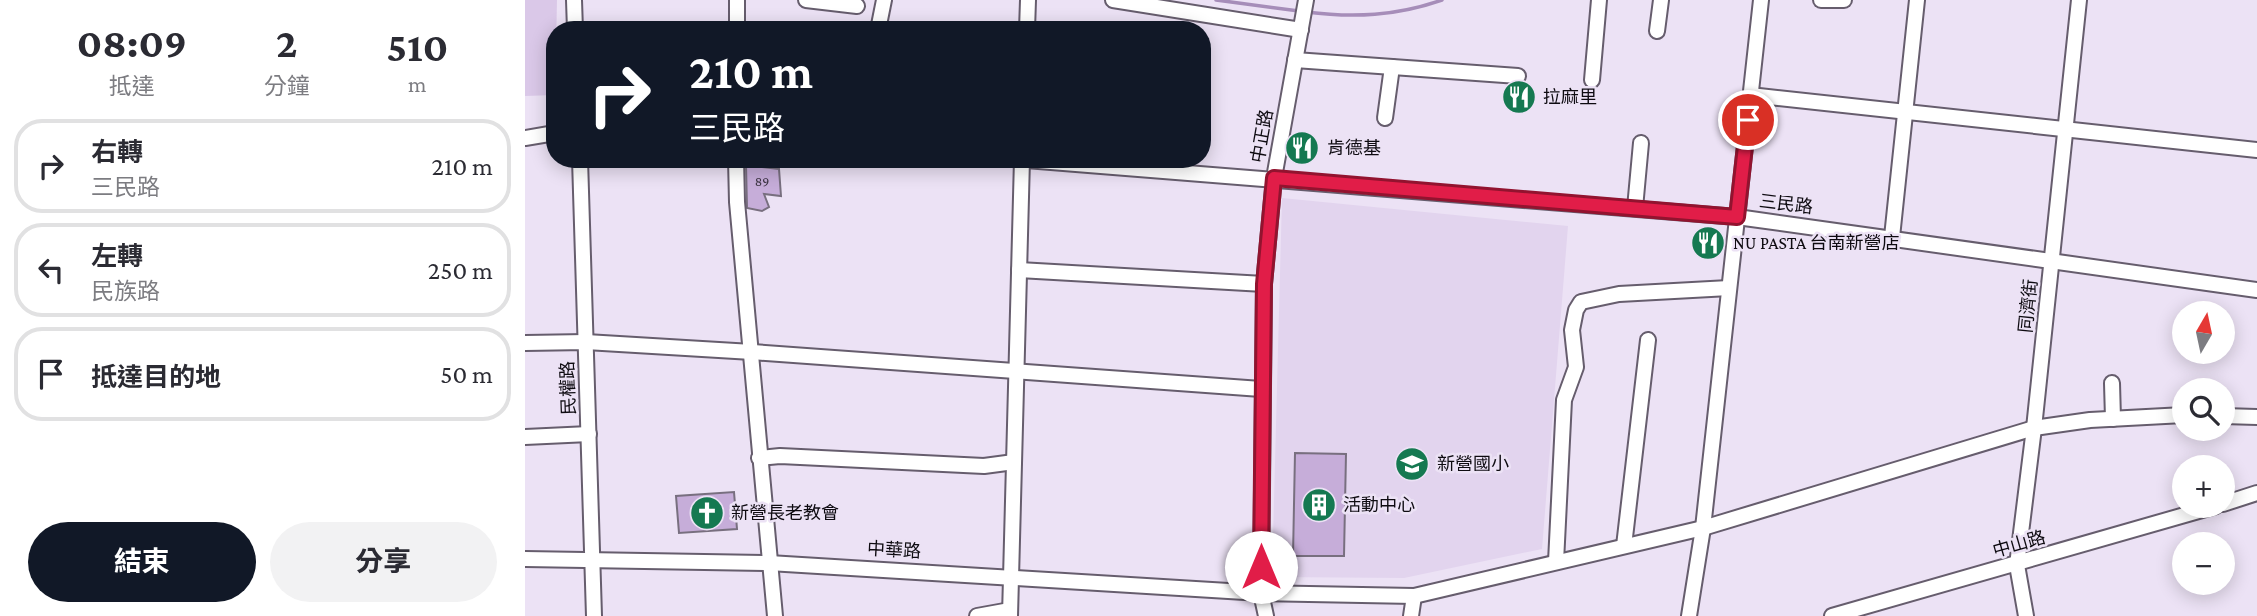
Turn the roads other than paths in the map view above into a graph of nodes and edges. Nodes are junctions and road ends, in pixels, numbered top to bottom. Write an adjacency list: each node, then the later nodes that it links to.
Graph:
1 (574, 0): 16 (street)
2 (737, 0): 17 (street)
3 (806, 0): 15 (street)
4 (884, 0): 18 (street)
5 (1028, 0): 19 (street)
6 (1113, 0): 20 (street)
7 (1306, 0): 20 (street, 中正路)
8 (1599, 0): 25 (street)
9 (1661, 0): 21 (street)
10 (1761, 0): 26 (street)
11 (1821, 0): 12 (street)
12 (1844, 0)
13 (1917, 0): 27 (street)
14 (2079, 0): 29 (street, 同濟街)
15 (857, 6)
16 (575, 21)
17 (737, 21)
18 (880, 21)
19 (1027, 21)
20 (1301, 25): 22 (street, 中正路)
21 (1657, 31)
22 (1296, 60): 23 (street); 38 (street, 中正路)
23 (1392, 67): 24 (street); 28 (street)
24 (1518, 76)
25 (1592, 80)
26 (1751, 95): 27 (street); 40 (street)
27 (1905, 112): 29 (street); 41 (street)
28 (1385, 118)
29 (2065, 129): 33 (street); 42 (street, 同濟街)
30 (546, 134): 31 (street)
31 (525, 138)
32 (1641, 143): 39 (street)
33 (2257, 150)
34 (580, 168): 48 (street, 民權路)
35 (736, 168): 50 (street)
36 (1022, 168): 43 (street)
37 (1134, 168): 38 (street, 三民路)
38 (1274, 178): 39 (street, 三民路); 44 (street, 中正路)
39 (1635, 208): 40 (street, 三民路)
40 (1737, 217): 41 (street, 三民路); 45 (street)
41 (1892, 237): 42 (street, 三民路)
42 (2052, 260): 46 (street, 三民路); 58 (street, 同濟街)
43 (1019, 270): 44 (street); 51 (street)
44 (1264, 284): 53 (street, 中正路)
45 (1730, 288): 66 (street); 70 (street)
46 (2257, 290)
47 (1648, 340): 67 (street)
48 (586, 342): 49 (street); 50 (street); 59 (street, 民權路)
49 (525, 343)
50 (752, 352): 51 (street); 61 (street)
51 (1017, 372): 53 (street); 62 (street)
52 (2112, 383): 57 (street)
53 (1261, 389): 74 (street, 中正路)
54 (2172, 416): 57 (street, 中華路)
55 (2235, 416): 56 (street)
56 (2257, 417)
57 (2113, 419): 58 (street, 中華路)
58 (2034, 429): 66 (street, 中華路); 72 (street, 同濟街)
59 (589, 434): 60 (street); 69 (street, 民權路)
60 (525, 437)
61 (759, 458): 62 (street); 71 (street)
62 (1014, 462): 73 (street)
63 (2257, 493): 64 (street)
64 (2235, 500)
65 (2175, 518): 72 (street, 中山路)
66 (1703, 528): 67 (street, 中華路); 82 (street)
67 (1624, 547): 70 (street, 中華路)
68 (525, 559): 69 (street, 中華路)
69 (592, 559): 71 (street, 中華路); 77 (street, 民權路)
70 (1556, 562): 75 (street, 中華路)
71 (769, 563): 73 (street, 中華路); 78 (street)
72 (2017, 565): 83 (street, 中山路); 84 (street, 同濟街)
73 (1011, 575): 74 (street, 中華路); 76 (street)
74 (1261, 593): 75 (street, 中華路); 80 (street, 中正路)
75 (1413, 596): 81 (street)
76 (1010, 613): 79 (street)
77 (594, 616)
78 (775, 616)
79 (977, 616)
80 (1266, 616)
81 (1411, 616)
82 (1689, 616)
83 (1832, 616)
84 (2026, 616)

